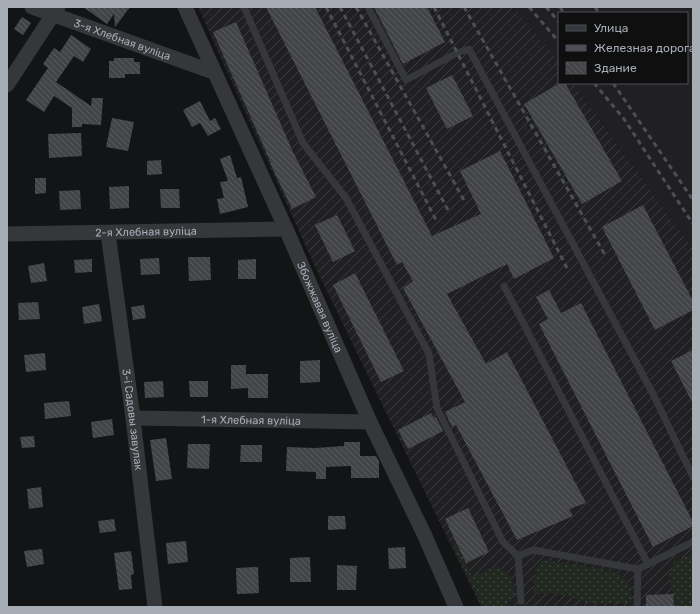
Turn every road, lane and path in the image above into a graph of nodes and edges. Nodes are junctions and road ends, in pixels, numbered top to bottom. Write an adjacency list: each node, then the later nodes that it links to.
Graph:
1 (32, 7): 5 (street, 3-я Хлебная вуліца)
2 (185, 7): 6 (street, Збожжавая вуліца)
3 (244, 7): 16 (lane)
4 (368, 7): 14 (lane)
5 (55, 11): 6 (street, 3-я Хлебная вуліца); 7 (street)
6 (213, 72): 8 (street, Збожжавая вуліца)
7 (7, 85)
8 (286, 229): 9 (street, 2-я Хлебная вуліца); 13 (street, Збожжавая вуліца)
9 (108, 233): 10 (street, 2-я Хлебная вуліца); 12 (street, 3-і Садовы завулак)
10 (7, 234)
11 (504, 286): 17 (lane)
12 (133, 418): 13 (street, 1-я Хлебная вуліца); 20 (street, 3-і Садовы завулак)
13 (370, 422): 21 (street, Збожжавая вуліца)
14 (693, 477)
15 (693, 542): 17 (lane)
16 (518, 556): 18 (lane); 19 (lane)
17 (648, 564): 18 (lane)
18 (638, 569): 22 (lane)
19 (521, 601)
20 (155, 607)
21 (456, 607)
22 (637, 607)

